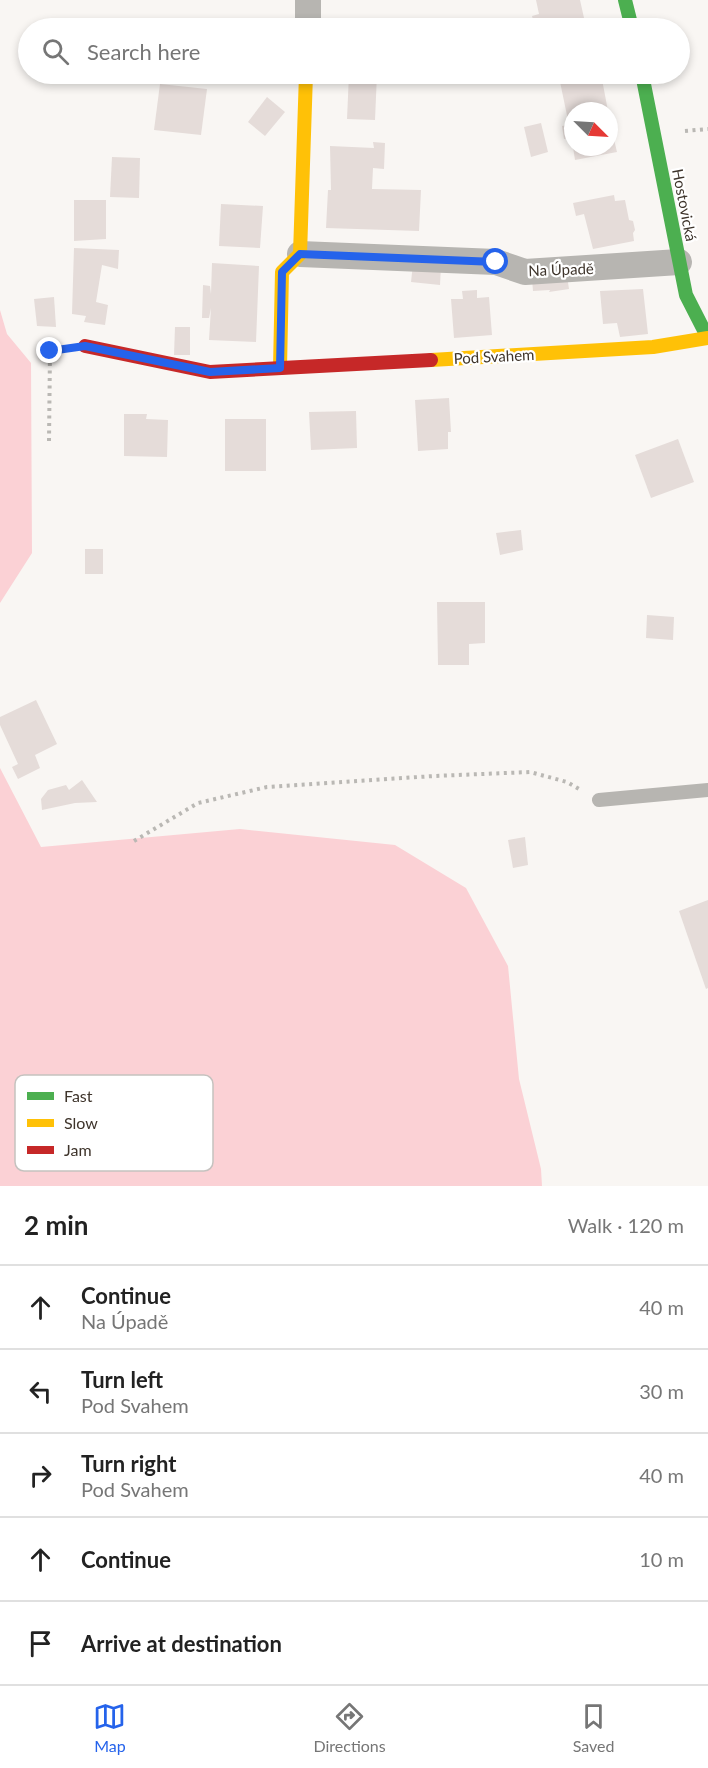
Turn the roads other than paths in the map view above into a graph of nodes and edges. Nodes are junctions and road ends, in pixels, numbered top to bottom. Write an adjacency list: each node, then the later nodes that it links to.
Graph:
1 (308, 0): 3 (street)
2 (626, 0): 4 (street)
3 (308, 18)
4 (630, 18)
5 (306, 84): 7 (street)
6 (644, 84): 8 (street, Hostovická)
7 (300, 254): 8 (street, Na Úpadě); 11 (street)
8 (679, 262): 9 (street, Hostovická)
9 (708, 338): 11 (street, Pod Svahem)
10 (85, 346): 11 (street, Pod Svahem)
11 (280, 368)
12 (708, 789): 13 (lane)
13 (599, 800)

